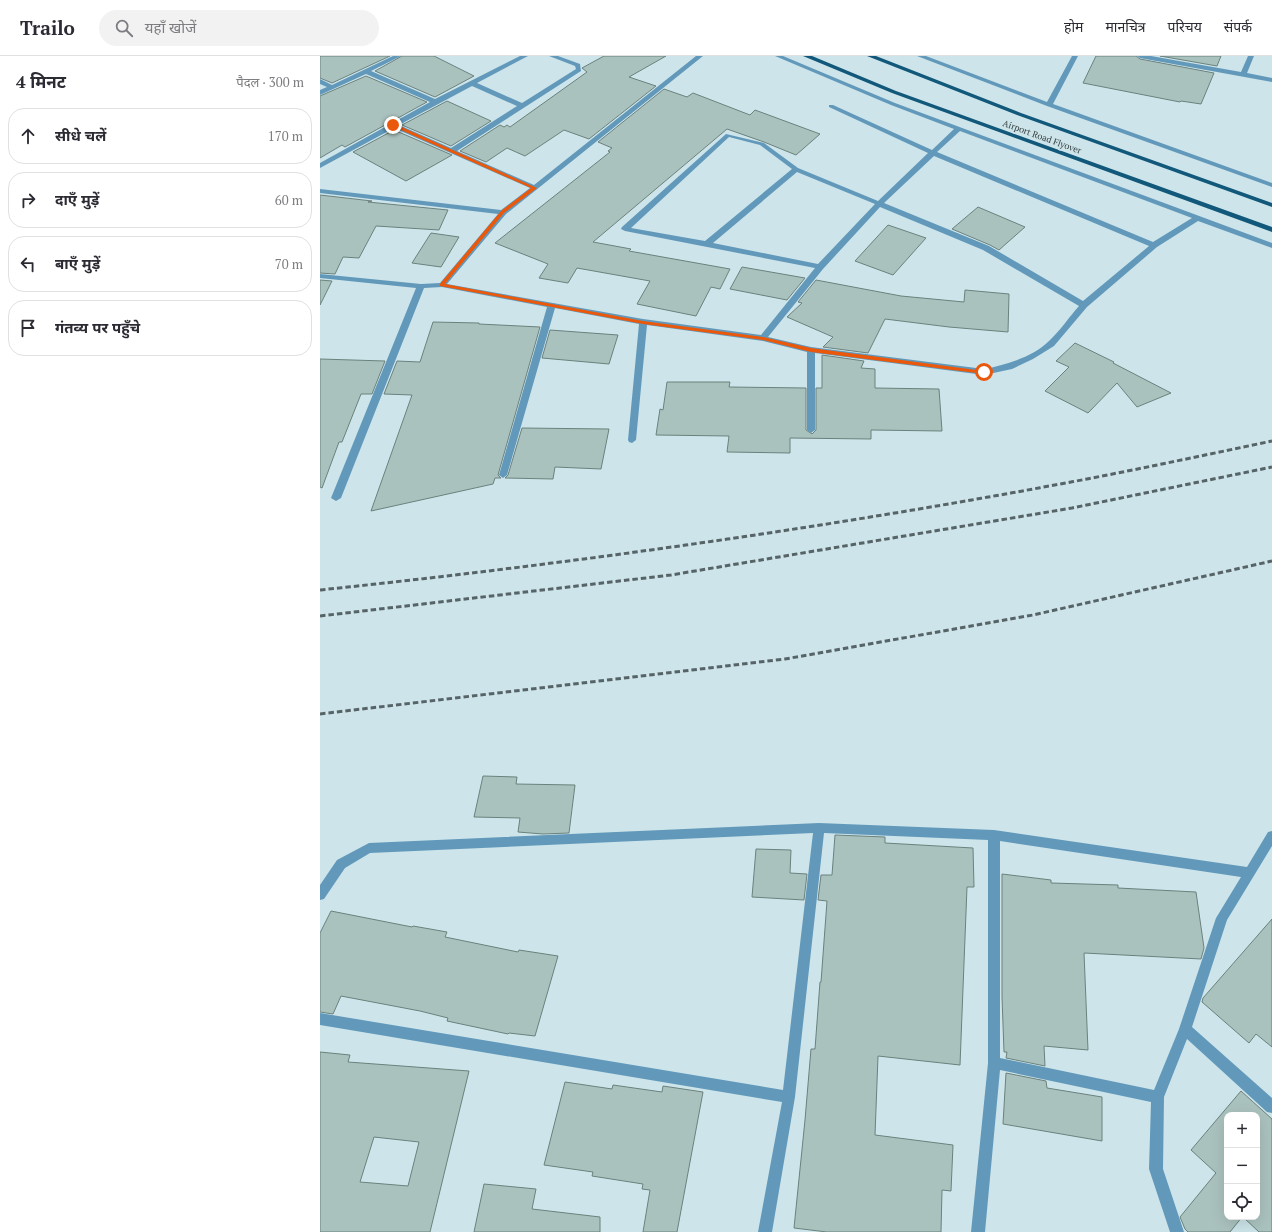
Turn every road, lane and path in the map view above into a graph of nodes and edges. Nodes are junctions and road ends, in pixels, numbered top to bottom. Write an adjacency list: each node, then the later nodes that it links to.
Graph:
1 (398, 56): 12 (street)
2 (524, 56): 16 (street)
3 (552, 56): 21 (street)
4 (700, 56): 30 (street)
5 (778, 56): 24 (street)
6 (806, 56): 36 (main road, Airport Road Flyover)
7 (870, 56): 33 (main road, Airport Road Flyover)
8 (920, 56): 20 (street)
9 (1076, 56): 20 (street)
10 (1140, 56): 13 (street)
11 (1251, 56): 13 (street)
12 (368, 72): 17 (street); 19 (street)
13 (1244, 75): 14 (street)
14 (1272, 80)
15 (320, 81): 17 (street)
16 (471, 83): 19 (street); 21 (street)
17 (332, 87): 18 (street)
18 (320, 94)
19 (435, 102): 23 (street)
20 (1049, 105): 29 (street)
21 (522, 106): 25 (street)
22 (831, 106): 26 (street)
23 (393, 125): 25 (street); 27 (street)
24 (959, 128): 26 (street); 35 (street)
25 (452, 151): 30 (street)
26 (934, 153): 32 (street); 38 (street)
27 (320, 166)
28 (796, 169): 32 (street); 37 (street); 37 (street)
29 (1272, 185)
30 (535, 188): 34 (street)
31 (320, 191): 34 (street)
32 (878, 205): 40 (street); 45 (street)
33 (1272, 205)
34 (503, 212): 42 (street)
35 (1196, 218): 38 (street); 39 (street)
36 (1272, 230)
37 (707, 244): 40 (street)
38 (1154, 245): 45 (street)
39 (1272, 246)
40 (820, 268): 47 (street)
41 (320, 276): 43 (street)
42 (442, 285): 43 (street); 44 (street)
43 (420, 286): 52 (street)
44 (552, 305): 46 (street); 51 (street)
45 (1084, 305): 48 (street)
46 (643, 322): 47 (street); 50 (street)
47 (763, 338): 48 (street)
48 (811, 350): 49 (street)
49 (811, 430)
50 (632, 440)
51 (503, 475)
52 (336, 498)
53 (819, 828): 54 (street); 57 (street); 61 (street)
54 (994, 835): 56 (street); 60 (street)
55 (1272, 836): 56 (street)
56 (1250, 873): 59 (street)
57 (320, 895)
58 (320, 1019): 61 (street)
59 (1185, 1029): 62 (street); 63 (street)
60 (994, 1063): 62 (street); 65 (street)
61 (789, 1097): 64 (street)
62 (1158, 1097): 66 (street)
63 (1272, 1107)
64 (766, 1232)
65 (978, 1232)
66 (1177, 1232)

